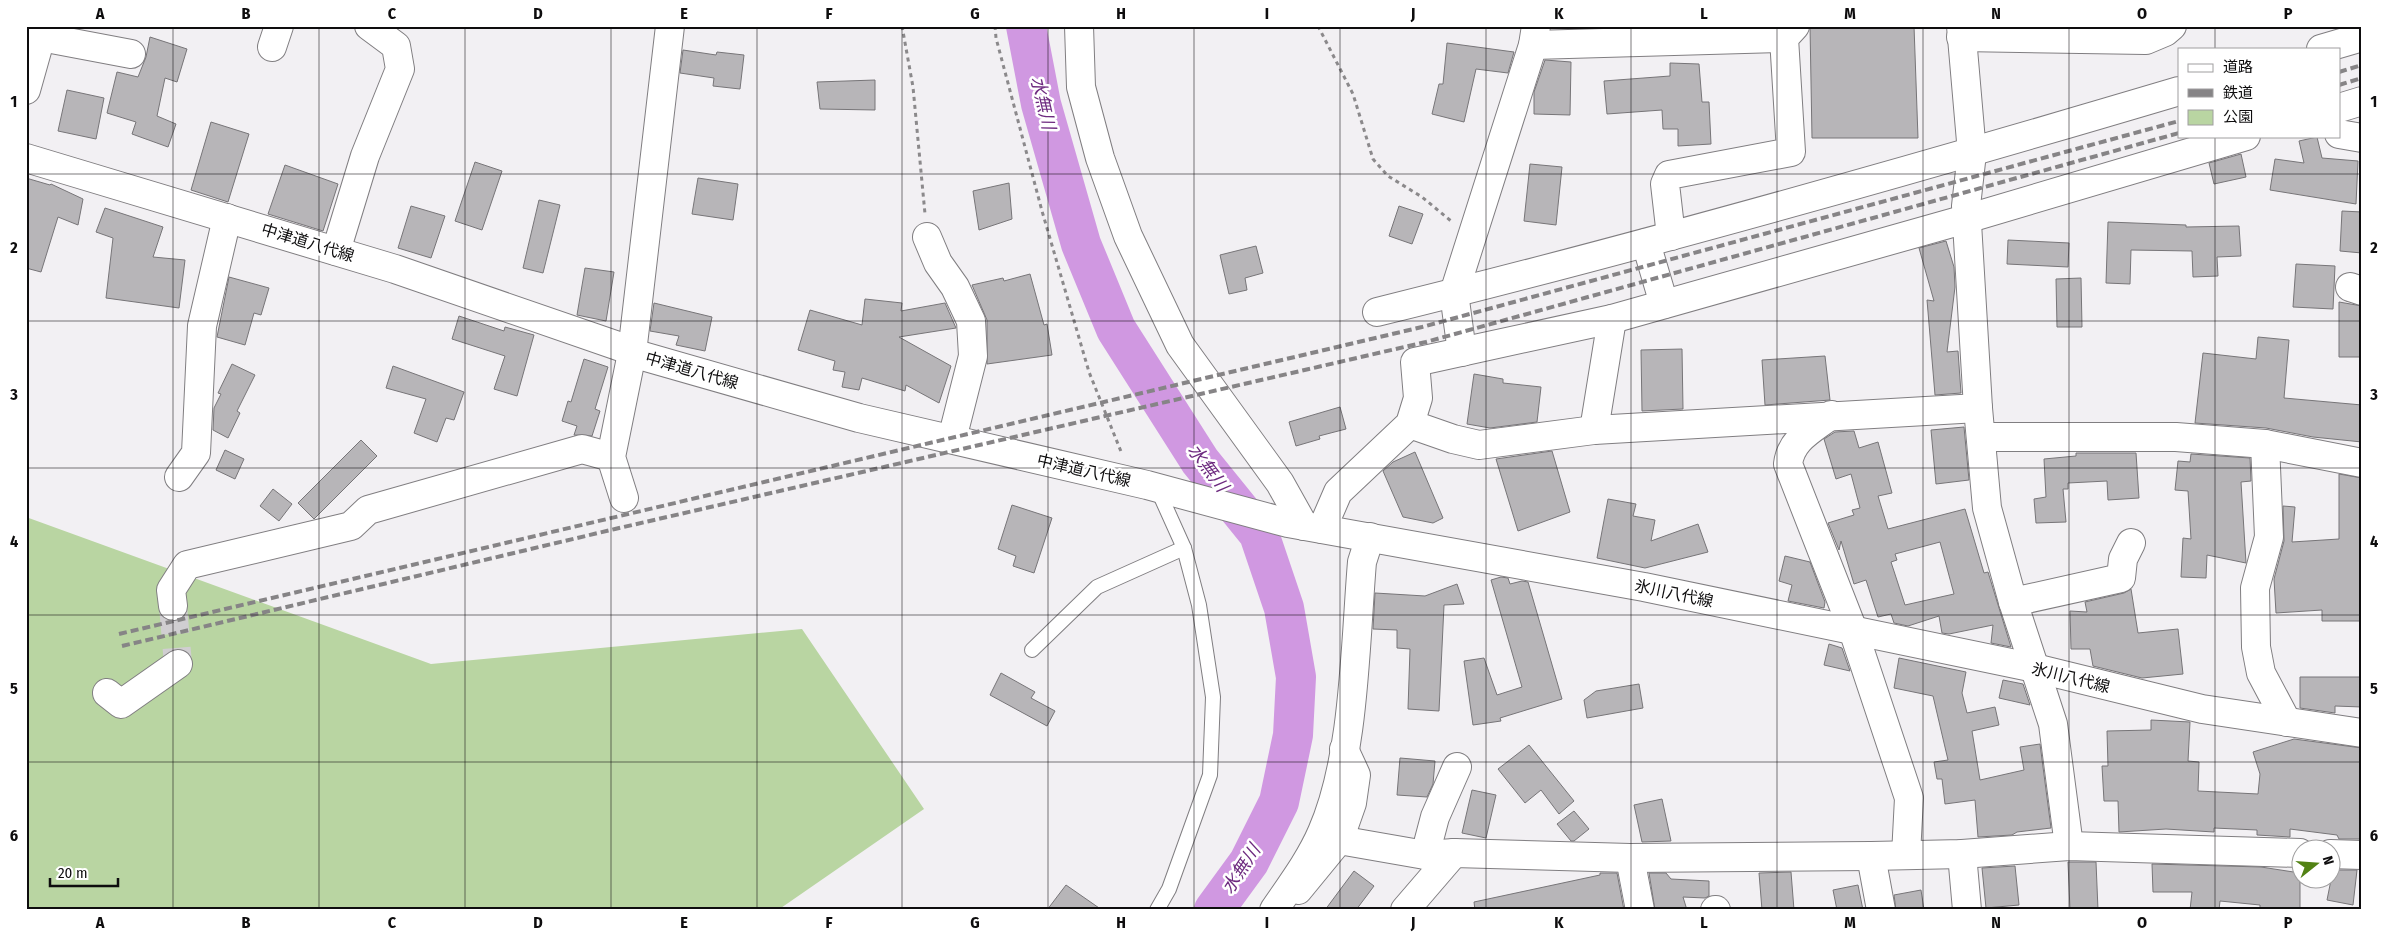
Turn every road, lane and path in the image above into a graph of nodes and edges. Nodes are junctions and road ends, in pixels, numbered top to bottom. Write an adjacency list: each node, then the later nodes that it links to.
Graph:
1 (369, 26): 29 (street)
2 (670, 26): 35 (street)
3 (902, 26): 26 (path)
4 (995, 26): 46 (path)
5 (1079, 26): 48 (street)
6 (1318, 26): 28 (path)
7 (2172, 26): 9 (street)
8 (43, 31): 14 (street); 15 (street)
9 (1961, 31): 22 (street)
10 (1789, 32): 11 (street); 27 (street)
11 (1534, 36): 28 (street)
12 (2362, 37): 13 (street)
13 (2324, 48)
14 (131, 54)
15 (26, 90)
16 (2178, 91): 22 (street)
17 (2362, 102): 18 (street)
18 (2340, 108)
19 (2340, 134): 21 (street)
20 (2239, 138): 25 (street)
21 (2362, 138)
22 (1972, 153): 25 (street); 27 (street)
23 (26, 158): 24 (street, 中津道八代線)
24 (227, 218): 29 (street, 中津道八代線); 45 (street)
25 (1966, 219): 31 (street); 36 (street)
26 (927, 237): 41 (street)
27 (1658, 239): 30 (street); 31 (street)
28 (1472, 240): 30 (street)
29 (336, 251): 35 (street, 中津道八代線)
30 (1454, 293): 32 (street); 34 (street)
31 (1664, 304): 33 (street)
32 (1377, 312)
33 (1612, 319): 34 (street); 39 (street)
34 (1462, 352): 38 (street)
35 (632, 353): 41 (street, 中津道八代線); 43 (street)
36 (1978, 408): 37 (street); 40 (street)
37 (1831, 415): 39 (street); 54 (street)
38 (1410, 424): 39 (street); 48 (street)
39 (1594, 430)
40 (1980, 437): 42 (street); 52 (street)
41 (952, 440): 46 (street, 中津道八代線)
42 (2265, 444): 44 (street); 59 (street)
43 (610, 457): 47 (street); 53 (street)
44 (2362, 463)
45 (179, 478)
46 (1152, 487): 48 (street, 中津道八代線); 51 (lane)
47 (624, 498)
48 (1305, 526): 49 (street, 中津道八代線)
49 (1370, 537): 54 (street, 氷川八代線); 61 (street)
50 (2130, 542): 52 (street)
51 (1184, 548): 55 (lane); 74 (lane)
52 (2013, 602): 57 (street)
53 (173, 606)
54 (1853, 630): 57 (street, 氷川八代線); 70 (street)
55 (1032, 650)
56 (178, 664): 58 (street)
57 (2035, 668): 59 (street, 氷川八代線); 64 (street)
58 (107, 693)
59 (2287, 722): 60 (street, 氷川八代線)
60 (2362, 733)
61 (1344, 749): 63 (street); 75 (street)
62 (1458, 767): 69 (street)
63 (1339, 840): 69 (street); 75 (street)
64 (2069, 846): 66 (street); 67 (street)
65 (1454, 853): 69 (street); 73 (street); 76 (street)
66 (2290, 853)
67 (1962, 854): 70 (street); 79 (street)
68 (2340, 854): 71 (street)
69 (1425, 855)
70 (1906, 855): 72 (street)
71 (2362, 855)
72 (1871, 856): 73 (street); 78 (street)
73 (1630, 858): 77 (street)
74 (1157, 910)
75 (1274, 910)
76 (1405, 910)
77 (1640, 910)
78 (1881, 910)
79 (1967, 910)

